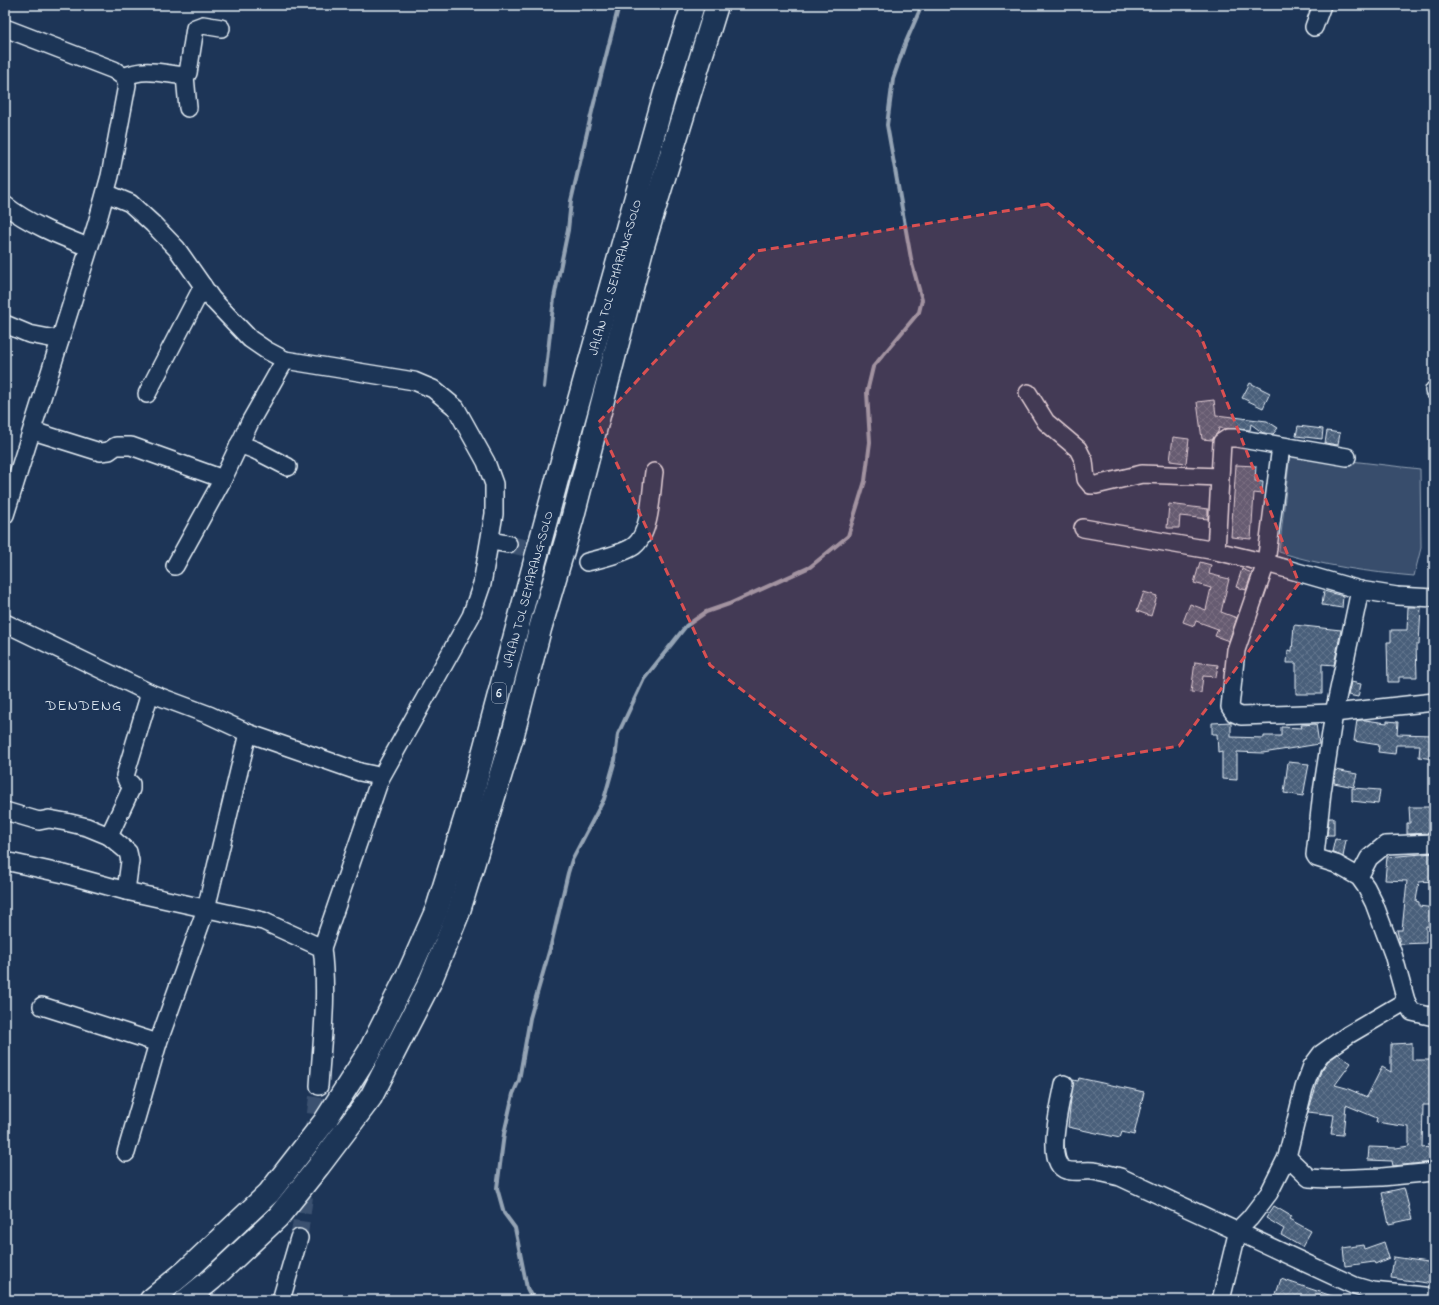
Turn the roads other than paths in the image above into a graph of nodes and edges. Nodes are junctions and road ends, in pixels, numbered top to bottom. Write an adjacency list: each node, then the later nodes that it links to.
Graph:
1 (693, 5): 63 (highway, JALAN TOL SEMARANG–SOLO / 6)
2 (717, 5): 64 (highway, JALAN TOL SEMARANG–SOLO / 6)
3 (1322, 5): 4 (street)
4 (1314, 27)
5 (5, 28): 8 (street)
6 (221, 28): 7 (street)
7 (185, 76): 8 (street); 9 (street)
8 (124, 77): 10 (street)
9 (188, 108)
10 (106, 193): 12 (street); 13 (street)
11 (5, 205): 12 (street)
12 (88, 247): 15 (street)
13 (203, 286): 16 (street); 18 (street)
14 (5, 324): 15 (street)
15 (60, 340): 19 (street)
16 (285, 360): 20 (street); 29 (street)
17 (1028, 393): 25 (street)
18 (147, 394)
19 (33, 432): 26 (street); 27 (street)
20 (239, 444): 23 (street); 26 (street)
21 (1281, 446): 22 (street); 25 (street); 33 (street)
22 (1347, 457)
23 (288, 467)
24 (654, 472): 32 (street)
25 (1220, 477): 31 (street)
26 (223, 479): 34 (street)
27 (5, 515)
28 (1083, 528): 31 (street)
29 (491, 541): 30 (street); 42 (street)
30 (508, 544)
31 (1216, 551): 33 (street)
32 (587, 562)
33 (1266, 563): 35 (street); 40 (street)
34 (175, 566)
35 (1360, 590): 36 (street); 40 (street)
36 (1434, 598)
37 (5, 622): 38 (street)
38 (150, 694): 41 (street); 44 (street)
39 (1434, 702): 40 (street)
40 (1334, 713): 47 (street)
41 (248, 733): 42 (street); 49 (street)
42 (380, 779): 50 (street)
43 (5, 811): 44 (street)
44 (109, 836): 48 (street)
45 (1434, 843): 47 (street)
46 (5, 861): 48 (street)
47 (1359, 877): 51 (street)
48 (126, 891): 49 (street)
49 (206, 909): 50 (street); 54 (street)
50 (322, 948): 56 (street)
51 (1406, 1001): 53 (street); 58 (street)
52 (42, 1006): 54 (street)
53 (1434, 1017)
54 (158, 1043): 57 (street)
55 (1064, 1084): 60 (street)
56 (319, 1086)
57 (126, 1153)
58 (1287, 1157): 59 (street); 60 (street)
59 (1434, 1172)
60 (1238, 1230): 62 (street); 66 (street)
61 (299, 1238): 65 (street)
62 (1434, 1297)
63 (151, 1300)
64 (186, 1300)
65 (281, 1300)
66 (1221, 1300)

